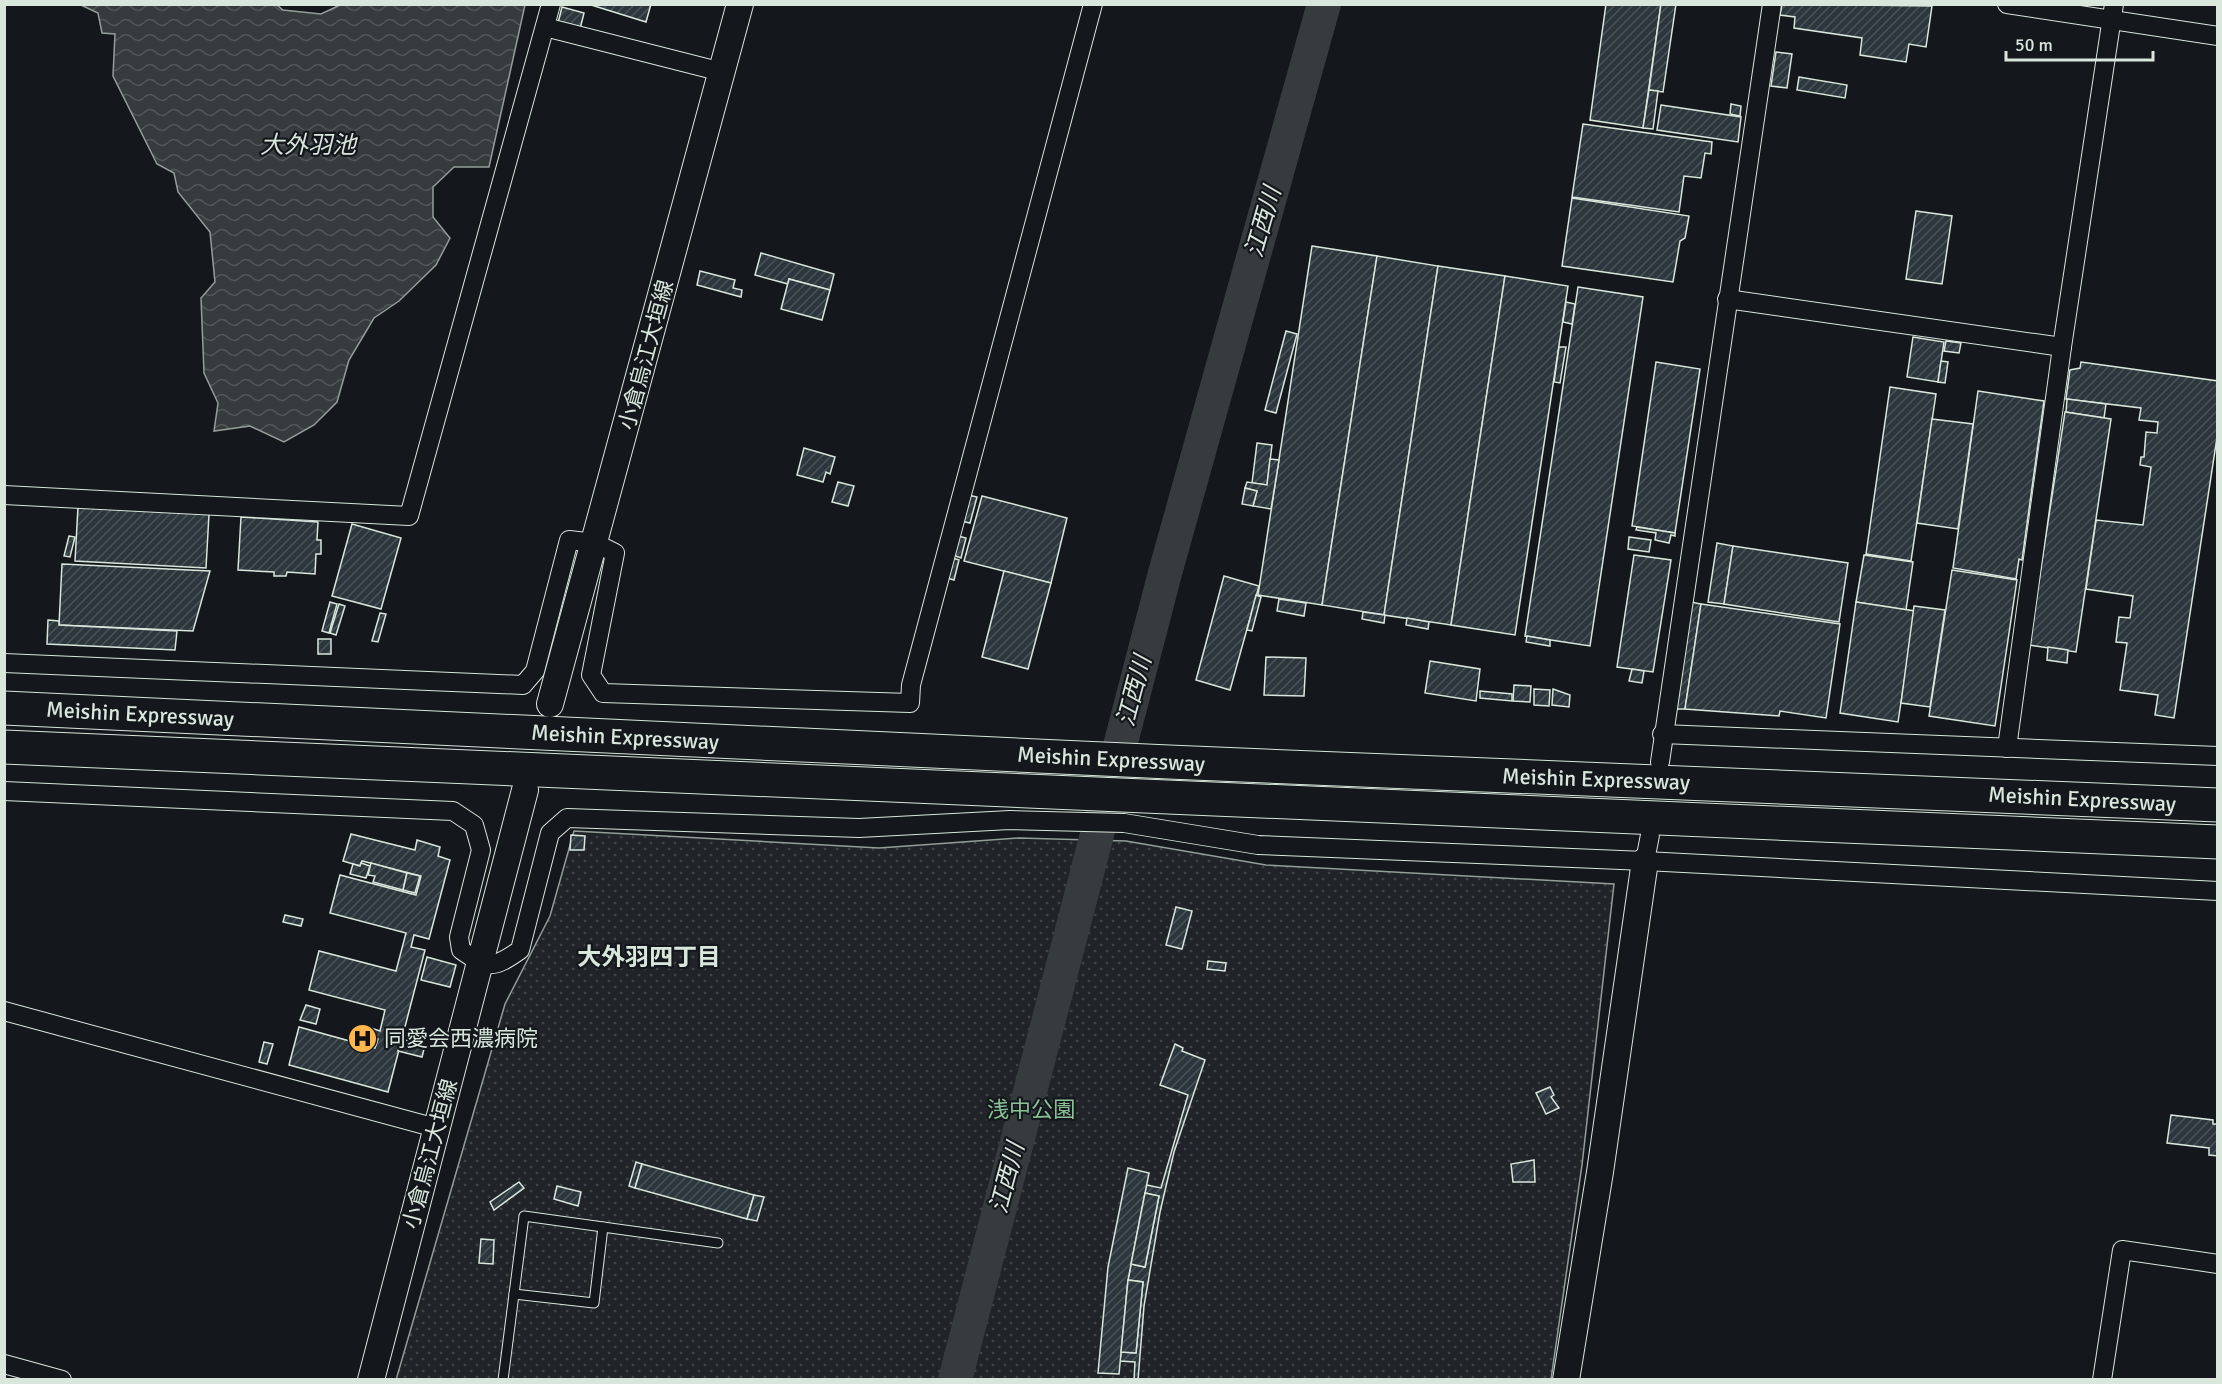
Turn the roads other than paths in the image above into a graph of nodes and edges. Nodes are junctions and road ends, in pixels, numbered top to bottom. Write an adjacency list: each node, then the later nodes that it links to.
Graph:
1 (551, 4): 7 (street)
2 (740, 4): 9 (main road, 小倉烏江大垣線)
3 (1093, 4): 13 (street)
4 (1772, 4): 10 (street)
5 (2007, 4): 6 (street)
6 (2113, 12): 8 (street); 11 (street)
7 (545, 27): 9 (street); 12 (street)
8 (2217, 36)
9 (722, 72): 13 (main road, 小倉烏江大垣線)
10 (1727, 299): 11 (street); 17 (street)
11 (2062, 347): 19 (street)
12 (4, 495)
13 (596, 543): 14 (street); 15 (main road, 小倉烏江大垣線)
14 (4, 663)
15 (550, 704)
16 (4, 708): 25 (highway, Meishin Expressway)
17 (1662, 734): 19 (street); 21 (street)
18 (4, 747): 24 (highway, Meishin Expressway)
19 (2007, 748): 20 (street)
20 (2217, 756)
21 (1660, 762)
22 (4, 790): 30 (street)
23 (525, 790): 30 (main road, 小倉烏江大垣線)
24 (1009, 805): 27 (highway, Meishin Expressway); 28 (street); 30 (street)
25 (2217, 806)
26 (1650, 836): 28 (street)
27 (2217, 842)
28 (1646, 861): 29 (street); 41 (main road)
29 (2217, 891)
30 (481, 964): 32 (main road, 小倉烏江大垣線)
31 (4, 1011): 32 (street)
32 (436, 1128): 39 (main road, 小倉烏江大垣線)
33 (603, 1227): 34 (lane); 36 (lane); 36 (lane)
34 (718, 1243)
35 (2217, 1263): 42 (street)
36 (514, 1294): 40 (lane)
37 (12, 1370): 38 (street)
38 (62, 1380)
39 (371, 1380)
40 (503, 1380)
41 (1566, 1380)
42 (2102, 1380)

